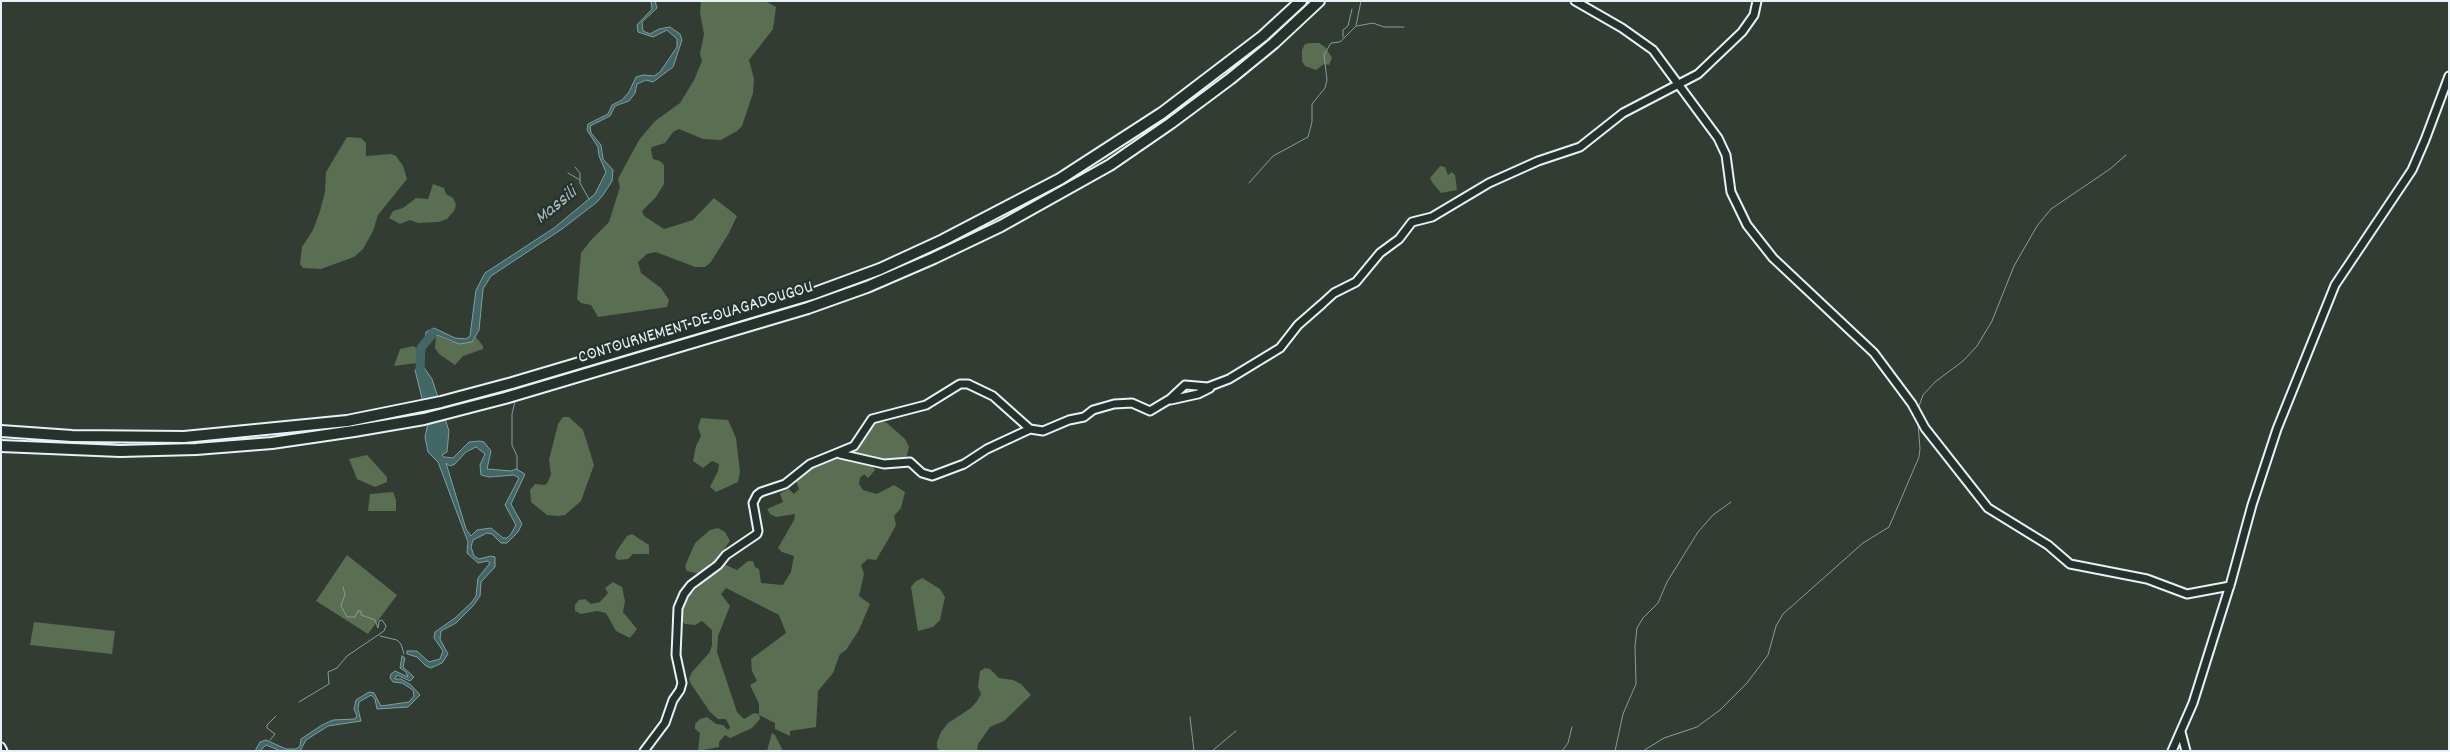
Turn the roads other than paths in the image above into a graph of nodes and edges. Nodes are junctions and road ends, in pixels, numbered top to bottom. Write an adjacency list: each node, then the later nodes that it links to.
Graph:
1 (1301, 1): 10 (highway, CONTOURNEMENT DE OUAGADOUGOU)
2 (1319, 1): 11 (highway, CONTOURNEMENT DE OUAGADOUGOU)
3 (1575, 1): 6 (street)
4 (1757, 1): 6 (street)
5 (2449, 76): 13 (street)
6 (1678, 85): 7 (street); 13 (street)
7 (1212, 386): 8 (street); 8 (street)
8 (1168, 400): 9 (street)
9 (1030, 429): 12 (street); 12 (street)
10 (1, 431)
11 (1, 446)
12 (837, 453): 15 (street)
13 (2230, 586): 14 (street)
14 (2181, 732): 16 (street); 17 (street)
15 (644, 751)
16 (2172, 751)
17 (2186, 751)

